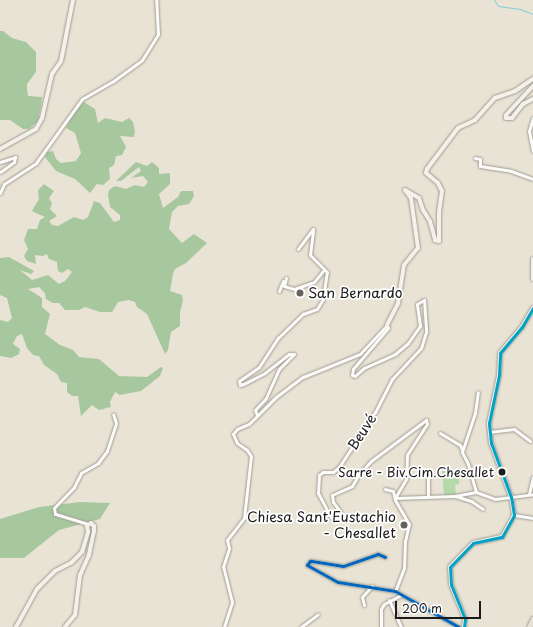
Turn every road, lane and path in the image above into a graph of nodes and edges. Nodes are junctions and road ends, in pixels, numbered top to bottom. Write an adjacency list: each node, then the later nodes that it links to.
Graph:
1 (73, 0): 7 (street)
2 (156, 0): 13 (street)
3 (533, 79): 20 (street)
4 (533, 86): 5 (street)
5 (533, 99)
6 (533, 118): 8 (street)
7 (0, 149)
8 (533, 150)
9 (474, 158): 12 (street)
10 (0, 162): 11 (street)
11 (0, 172)
12 (533, 179)
13 (0, 194)
14 (298, 249): 16 (street)
15 (533, 259): 17 (street)
16 (323, 270): 18 (street); 23 (street)
17 (533, 279)
18 (279, 291)
19 (533, 308): 24 (street)
20 (387, 325): 23 (street); 38 (street, Beuvé)
21 (478, 392): 27 (street)
22 (113, 414): 43 (street)
23 (257, 416): 54 (street)
24 (489, 432): 26 (street); 37 (street)
25 (440, 433): 27 (street)
26 (530, 441)
27 (462, 452): 33 (street)
28 (428, 474): 39 (street)
29 (533, 477): 31 (street)
30 (527, 482): 31 (street)
31 (532, 484): 34 (street)
32 (385, 489): 38 (street)
33 (476, 492): 36 (street); 37 (street)
34 (529, 494): 35 (street); 37 (street)
35 (533, 494)
36 (455, 496): 39 (street); 40 (street)
37 (510, 496): 41 (street)
38 (395, 498): 39 (street); 46 (street)
39 (428, 498)
40 (483, 509)
41 (514, 515): 42 (street); 59 (street)
42 (533, 518)
43 (88, 524): 52 (street); 53 (street)
44 (385, 557): 45 (street)
45 (372, 586): 46 (street); 49 (street)
46 (394, 591): 47 (street)
47 (401, 595): 48 (street); 58 (street)
48 (389, 600): 56 (street); 57 (street)
49 (364, 605)
50 (318, 614): 55 (street)
51 (533, 619): 60 (main road)
52 (16, 627)
53 (65, 627)
54 (224, 627)
55 (301, 627)
56 (381, 627)
57 (401, 627)
58 (459, 627)
59 (464, 627)
60 (529, 627)

